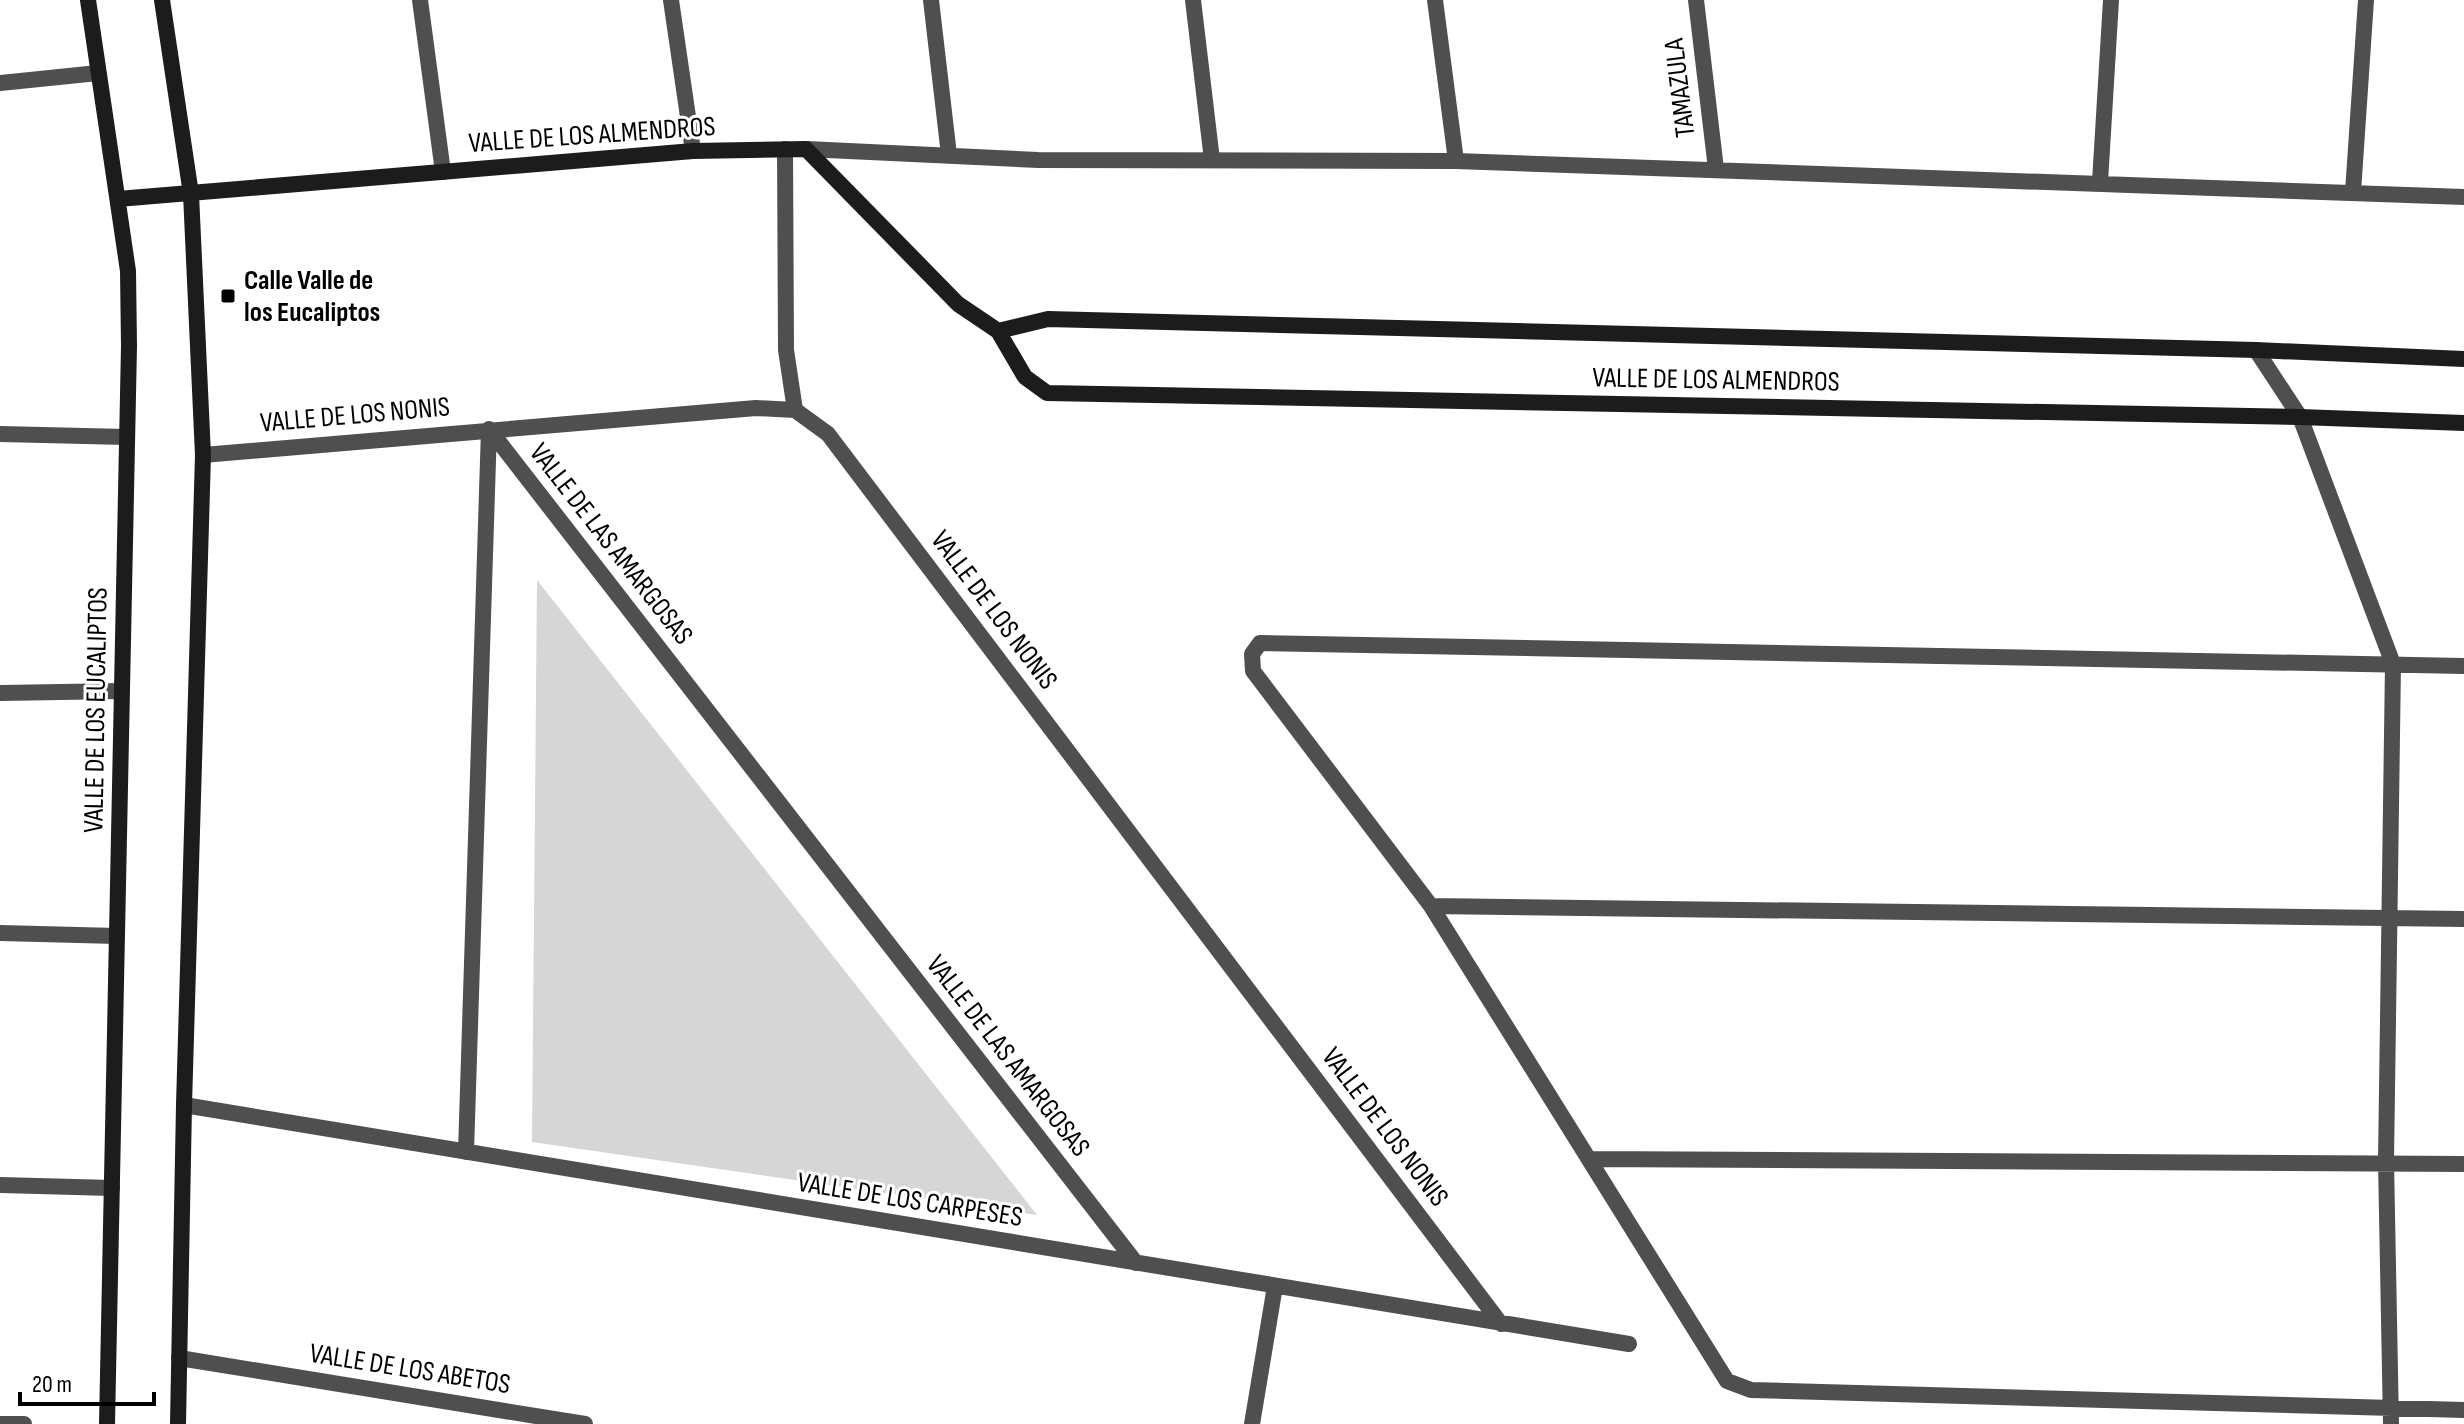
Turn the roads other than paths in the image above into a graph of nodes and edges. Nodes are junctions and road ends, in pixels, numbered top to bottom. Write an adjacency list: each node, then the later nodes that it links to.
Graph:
1 (88, 0): 11 (street, VALLE DE LOS EUCALIPTOS)
2 (162, 0): 23 (street)
3 (420, 0): 20 (street)
4 (671, 0): 15 (street)
5 (931, 0): 16 (street)
6 (1193, 0): 17 (street)
7 (1435, 0): 18 (street)
8 (1696, 0): 19 (street, TAMAZULA)
9 (2111, 0): 21 (street)
10 (2366, 0): 22 (street)
11 (98, 73): 12 (street); 25 (street, VALLE DE LOS EUCALIPTOS)
12 (0, 83)
13 (785, 149): 14 (street, VALLE DE LOS ALMENDROS); 15 (street, VALLE DE LOS ALMENDROS); 29 (street)
14 (806, 149): 16 (street); 26 (street, VALLE DE LOS ALMENDROS)
15 (693, 151): 20 (street, VALLE DE LOS ALMENDROS)
16 (949, 155): 17 (street)
17 (1212, 160): 18 (street)
18 (1456, 161): 19 (street)
19 (1716, 169): 21 (street)
20 (443, 172): 23 (street, VALLE DE LOS ALMENDROS)
21 (2100, 182): 22 (street)
22 (2353, 192): 24 (street)
23 (191, 194): 25 (street, VALLE DE LOS ALMENDROS); 35 (street)
24 (2464, 197)
25 (118, 199): 34 (street, VALLE DE LOS EUCALIPTOS)
26 (998, 331): 27 (street, VALLE DE LOS ALMENDROS); 30 (street, VALLE DE LOS ALMENDROS)
27 (2256, 350): 28 (street, VALLE DE LOS ALMENDROS); 30 (street)
28 (2464, 359)
29 (795, 410): 32 (street, VALLE DE LOS NONIS); 54 (street, VALLE DE LOS NONIS)
30 (2300, 417): 31 (street, VALLE DE LOS ALMENDROS); 36 (street)
31 (2464, 423)
32 (489, 429): 35 (street, VALLE DE LOS NONIS); 46 (street, VALLE DE LAS AMARGOSAS); 52 (street, VALLE DE LAS AMARGOSAS)
33 (0, 434): 34 (street)
34 (127, 437): 38 (street, VALLE DE LOS EUCALIPTOS)
35 (203, 455): 45 (street)
36 (2393, 664): 37 (street); 40 (street); 41 (street)
37 (2464, 666)
38 (122, 691): 39 (street); 44 (street, VALLE DE LOS EUCALIPTOS)
39 (0, 693)
40 (1431, 906): 41 (street); 47 (street)
41 (2391, 917): 42 (street); 48 (street)
42 (2464, 919)
43 (0, 933): 44 (street)
44 (117, 936): 51 (street, VALLE DE LOS EUCALIPTOS)
45 (184, 1105): 46 (street, VALLE DE LOS CARPESES); 56 (street)
46 (466, 1152): 52 (street, VALLE DE LOS CARPESES)
47 (1589, 1159): 48 (street); 58 (street)
48 (2386, 1161): 49 (street); 58 (street)
49 (2464, 1164)
50 (0, 1185): 51 (street)
51 (112, 1188): 61 (street, VALLE DE LOS EUCALIPTOS)
52 (1136, 1263): 53 (street, VALLE DE LOS CARPESES)
53 (1275, 1286): 54 (street, VALLE DE LOS CARPESES); 64 (street)
54 (1501, 1324): 55 (street, VALLE DE LOS CARPESES)
55 (1629, 1344)
56 (179, 1358): 62 (street); 63 (street, VALLE DE LOS ABETOS)
57 (2464, 1410): 58 (street)
58 (2391, 1416)
59 (0, 1424): 60 (street)
60 (24, 1424)
61 (107, 1424)
62 (178, 1424)
63 (585, 1424)
64 (1252, 1424)

